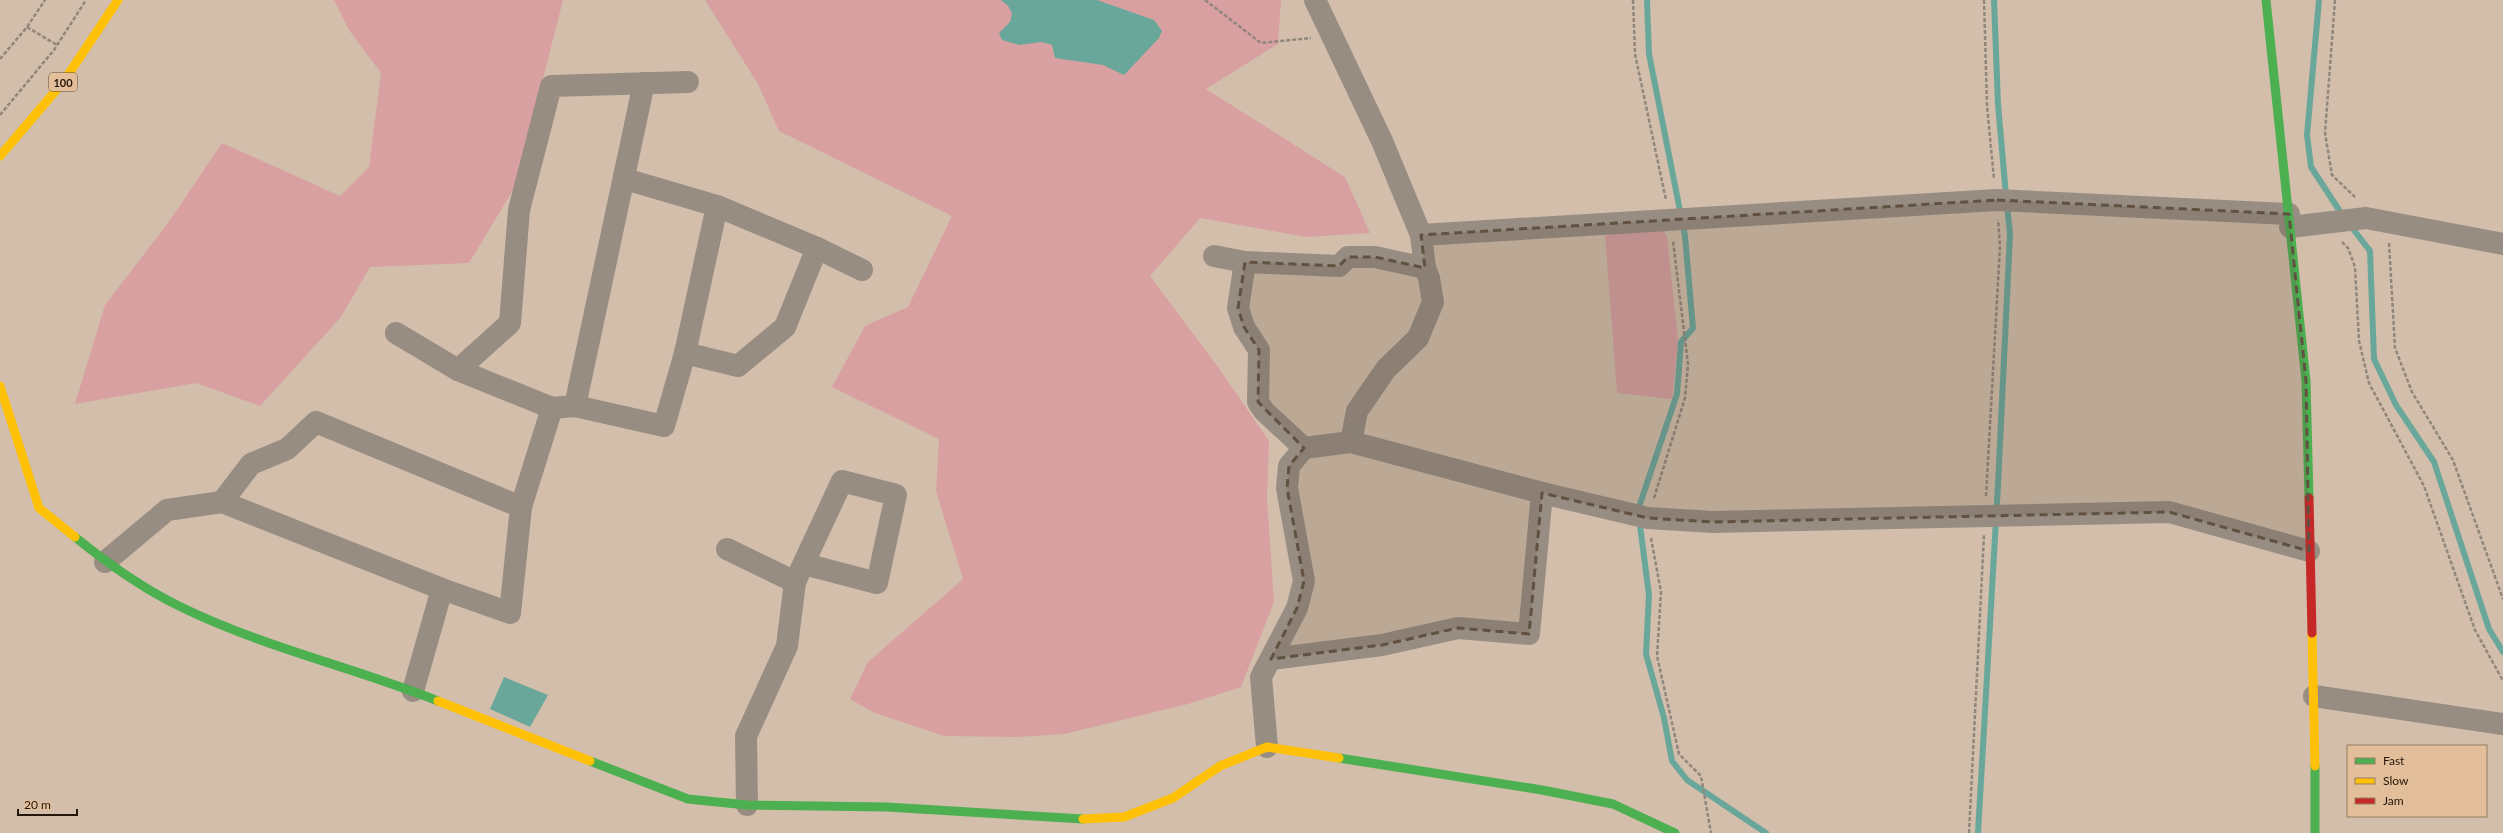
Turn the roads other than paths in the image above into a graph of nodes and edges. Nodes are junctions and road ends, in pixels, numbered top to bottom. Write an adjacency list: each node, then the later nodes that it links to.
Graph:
1 (118, 0): 6 (street, 100)
2 (1315, 0): 10 (street)
3 (2266, 0): 9 (street)
4 (688, 82): 5 (street)
5 (644, 83): 7 (street); 19 (street)
6 (0, 156)
7 (625, 179): 8 (street); 21 (street)
8 (718, 206): 12 (street); 18 (street)
9 (2289, 220): 10 (street); 11 (street); 29 (street)
10 (1421, 235): 15 (street)
11 (2503, 244)
12 (817, 248): 16 (street); 18 (street)
13 (1214, 256): 14 (street)
14 (1245, 262): 15 (street); 24 (street)
15 (1425, 268): 23 (street)
16 (862, 270)
17 (396, 333): 19 (street)
18 (685, 353): 21 (street)
19 (458, 370): 22 (street)
20 (0, 386): 30 (street)
21 (575, 406): 22 (street)
22 (552, 408): 27 (street)
23 (1350, 442): 24 (street); 25 (street)
24 (1304, 448): 33 (street)
25 (1542, 493): 29 (street); 33 (street)
26 (222, 502): 27 (street); 30 (street); 32 (street)
27 (521, 507): 32 (street)
28 (727, 549): 31 (street)
29 (2309, 551): 35 (street)
30 (106, 562): 34 (street)
31 (799, 573): 31 (street); 38 (street)
32 (442, 589): 34 (street)
33 (1271, 659): 37 (street)
34 (413, 691): 38 (street)
35 (2314, 696): 36 (street); 40 (street)
36 (2503, 724)
37 (1268, 747): 38 (street); 39 (street)
38 (748, 805)
39 (1675, 833)
40 (2315, 833)

